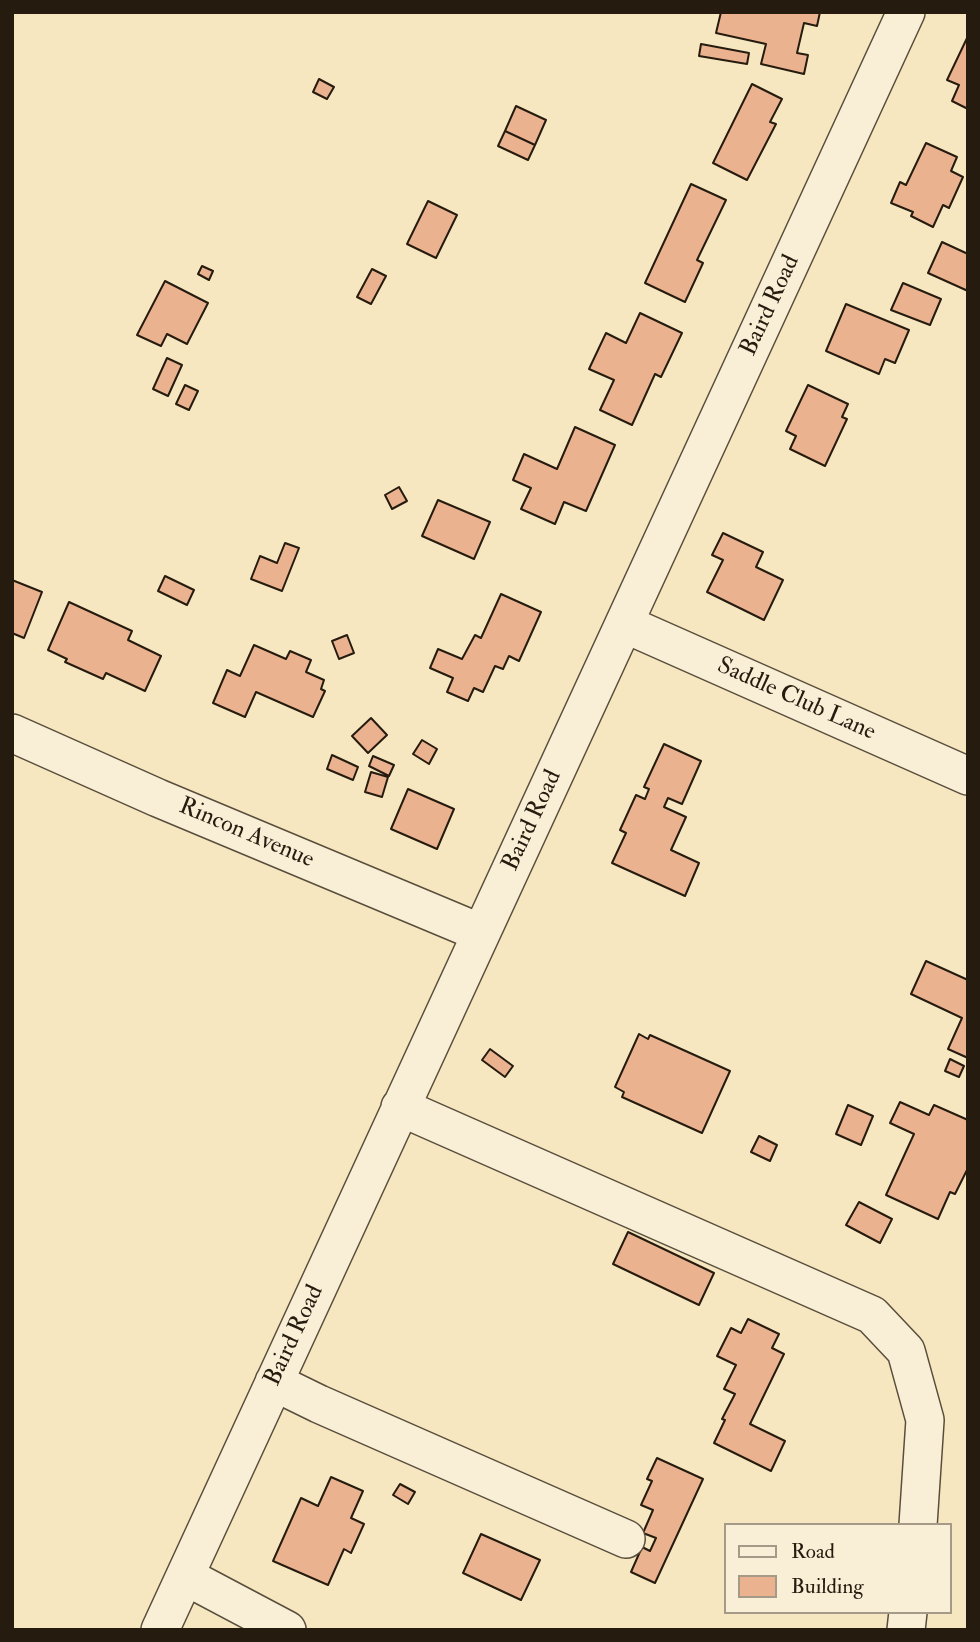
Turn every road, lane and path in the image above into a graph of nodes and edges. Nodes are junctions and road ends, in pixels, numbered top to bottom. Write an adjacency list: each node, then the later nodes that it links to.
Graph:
1 (906, 12): 2 (street, Baird Road)
2 (625, 624): 4 (street, Saddle Club Lane); 5 (street, Baird Road)
3 (12, 733): 5 (street, Rincon Avenue)
4 (968, 776)
5 (481, 933): 6 (street, Baird Road)
6 (400, 1107): 7 (street, Baird Road); 8 (street)
7 (274, 1382): 9 (street); 10 (street, Baird Road)
8 (918, 1523)
9 (626, 1539)
10 (185, 1576): 11 (street, Baird Road); 12 (street)
11 (160, 1630)
12 (287, 1630)

